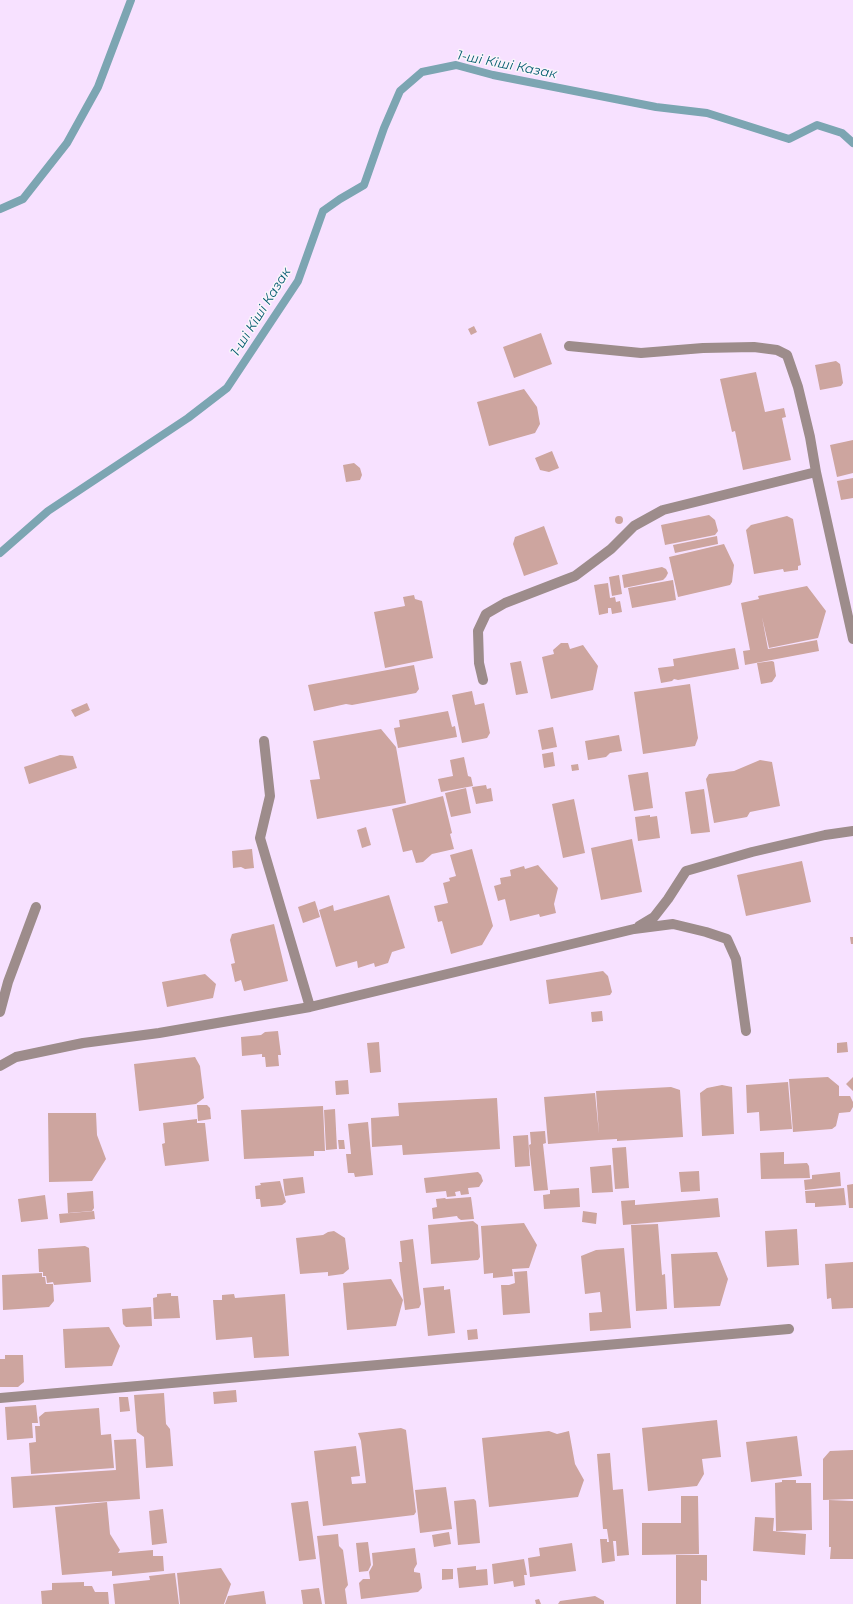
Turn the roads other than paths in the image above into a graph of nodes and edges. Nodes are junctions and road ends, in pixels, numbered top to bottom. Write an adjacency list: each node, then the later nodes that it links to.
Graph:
1 (569, 346): 2 (street)
2 (816, 472): 3 (street); 4 (street)
3 (853, 639)
4 (484, 680)
5 (264, 741): 9 (street)
6 (853, 831): 8 (street)
7 (36, 907): 10 (street)
8 (634, 929): 9 (street); 11 (street)
9 (310, 1007): 12 (street)
10 (0, 1012)
11 (746, 1031)
12 (0, 1066)
13 (789, 1329): 14 (street)
14 (0, 1398)

